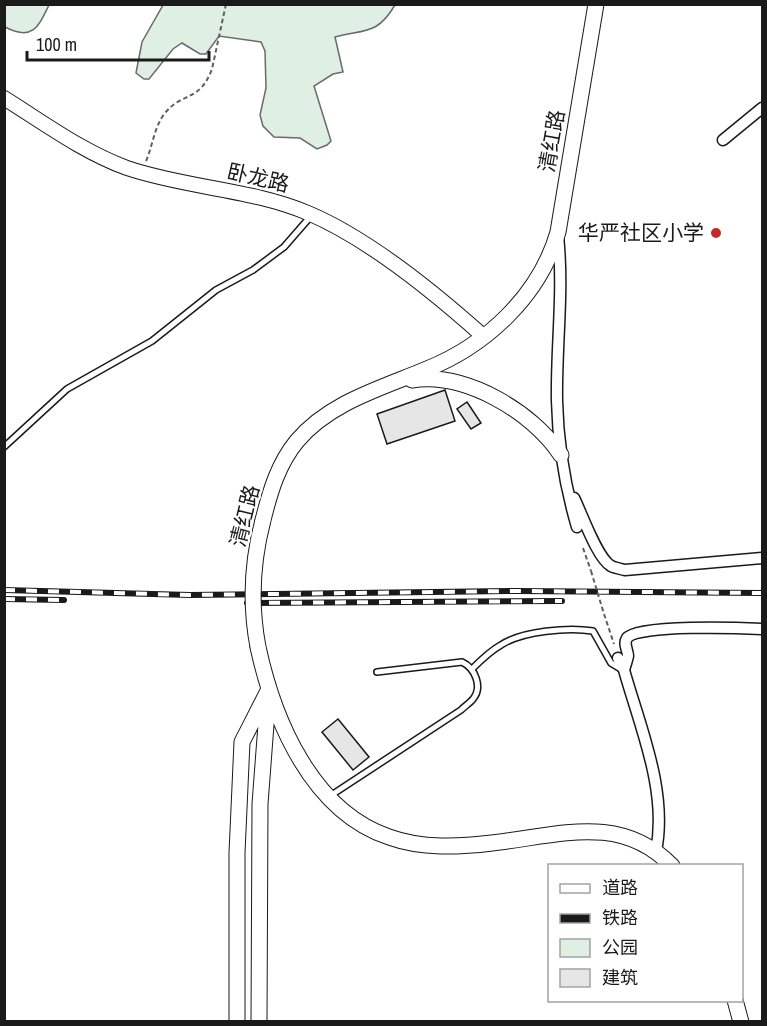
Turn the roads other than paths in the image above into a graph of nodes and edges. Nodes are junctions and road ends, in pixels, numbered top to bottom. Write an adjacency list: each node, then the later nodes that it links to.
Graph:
1 (596, 4): 6 (main road, 清红路)
2 (4, 98): 5 (street, 卧龙路)
3 (762, 108): 4 (street)
4 (723, 140)
5 (312, 215): 7 (street, 卧龙路); 9 (lane)
6 (558, 232): 7 (main road, 清红路); 10 (street)
7 (483, 336): 8 (main road, 清红路)
8 (385, 386): 10 (main road); 19 (main road, 清红路, bridge)
9 (4, 447)
10 (561, 455): 11 (street)
11 (567, 488): 12 (street); 13 (street)
12 (577, 527)
13 (762, 558)
14 (762, 628): 17 (street)
15 (618, 658): 17 (street)
16 (472, 669): 17 (lane); 18 (lane); 20 (lane)
17 (624, 670): 21 (street)
18 (377, 672)
19 (269, 689): 20 (main road, 清红路); 24 (main road); 25 (main road)
20 (329, 797): 21 (main road, 清红路)
21 (656, 851): 22 (main road, 清红路)
22 (670, 864)
23 (736, 1002): 26 (main road)
24 (237, 1022)
25 (259, 1022)
26 (741, 1022)

